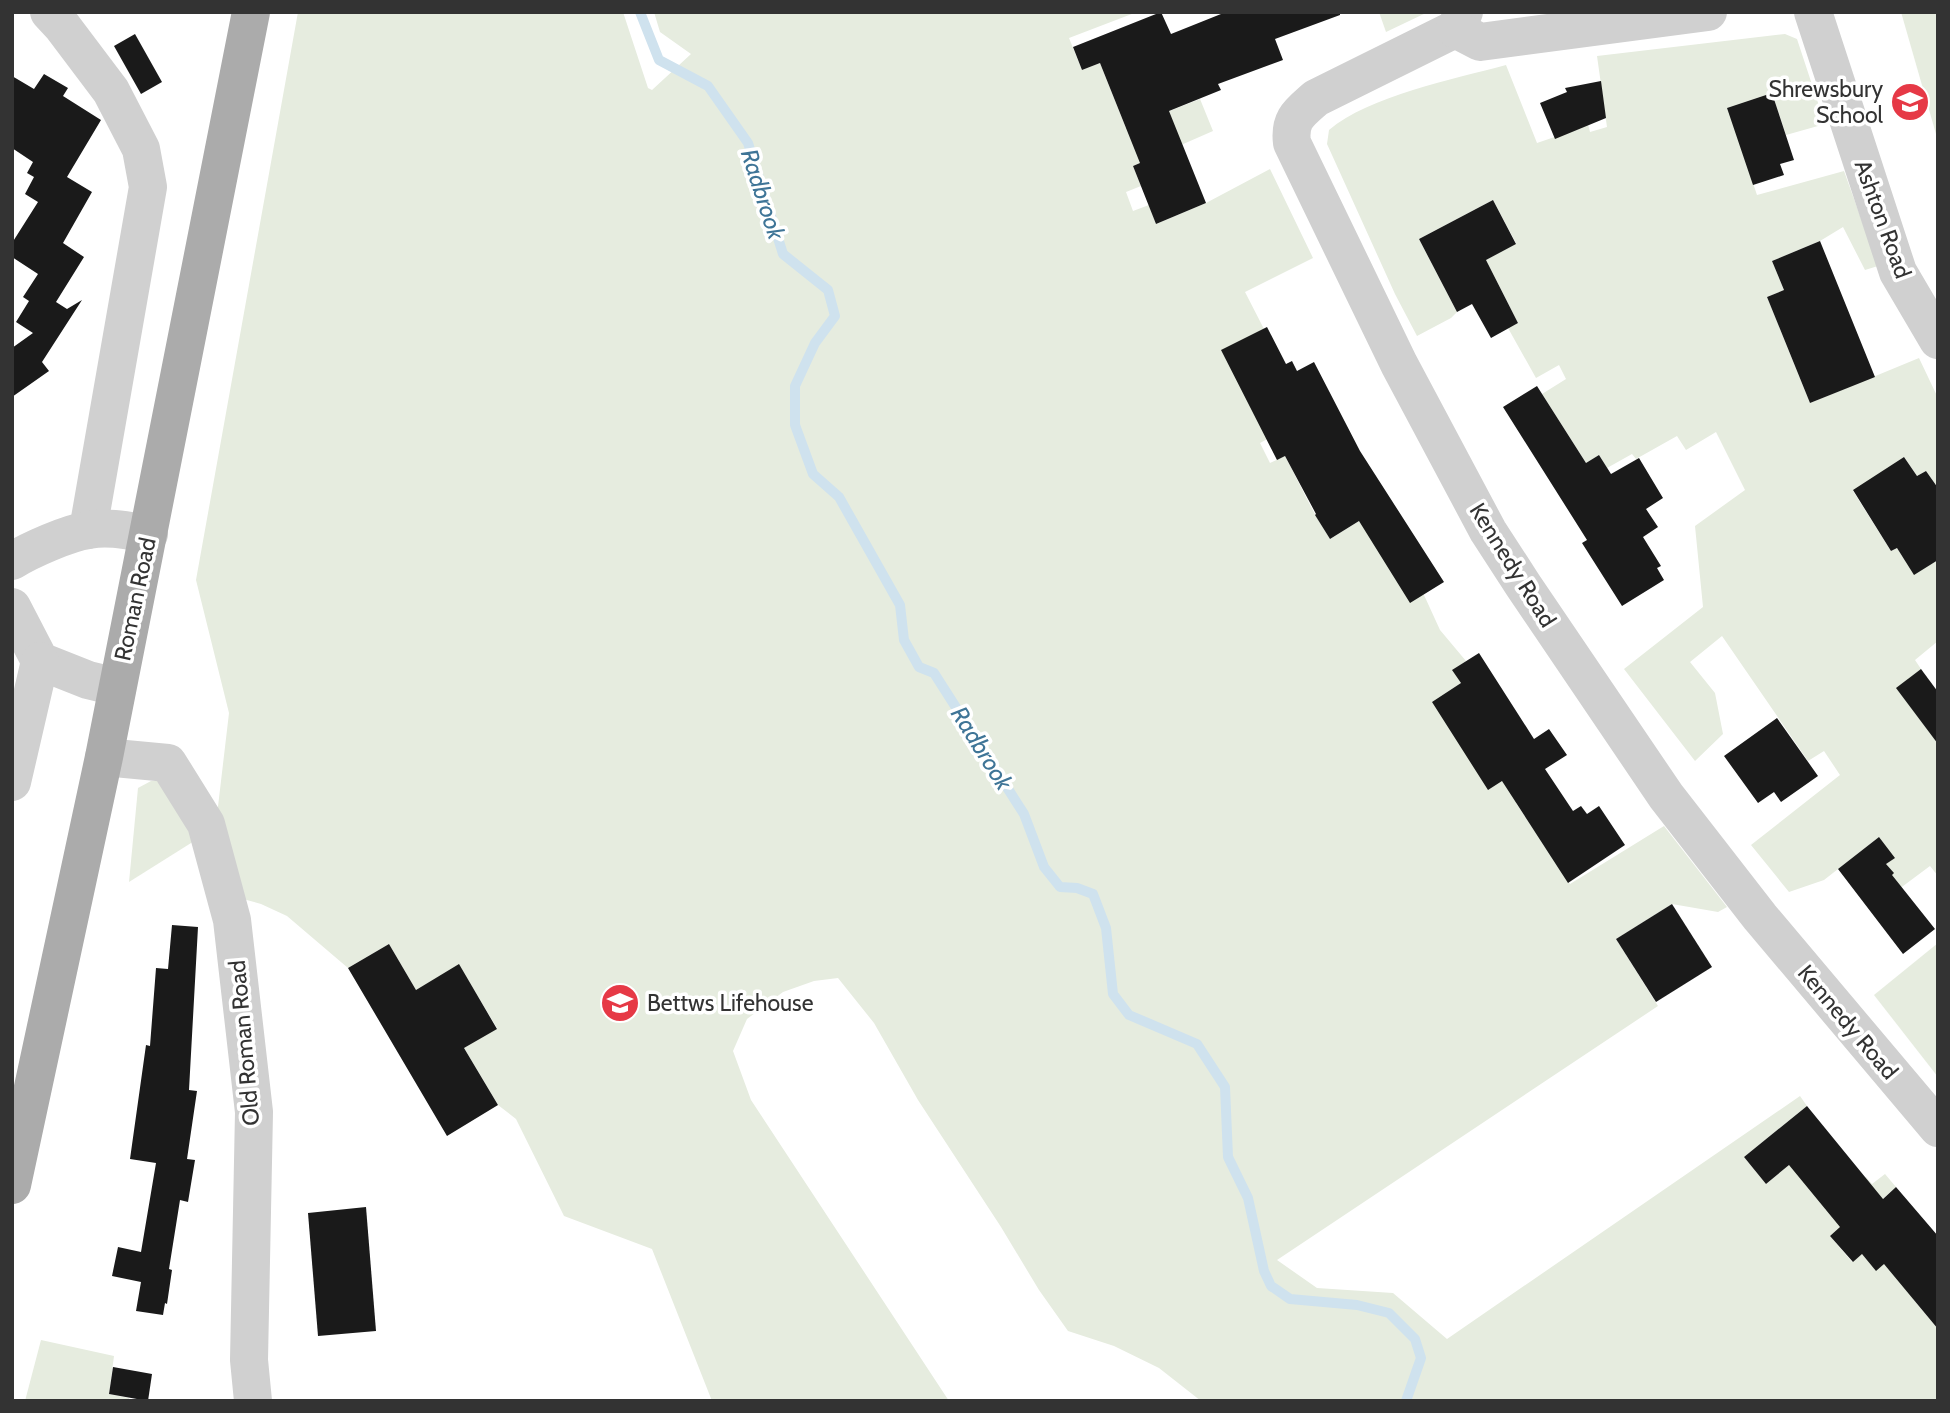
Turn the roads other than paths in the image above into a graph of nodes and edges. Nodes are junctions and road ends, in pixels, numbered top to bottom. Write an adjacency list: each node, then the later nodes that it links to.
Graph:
1 (49, 12): 7 (street)
2 (251, 12): 8 (main road, Roman Road)
3 (1708, 12): 5 (street)
4 (1814, 12): 6 (street, Ashton Road)
5 (1459, 21): 15 (street, Kennedy Road)
6 (1938, 340)
7 (89, 530): 8 (street); 9 (street)
8 (149, 534): 12 (main road, Roman Road)
9 (12, 561)
10 (12, 607): 11 (street)
11 (40, 661): 12 (street); 14 (street)
12 (117, 687): 13 (main road, Roman Road)
13 (104, 757): 16 (main road, Roman Road); 17 (street, Old Roman Road)
14 (12, 782)
15 (1938, 1128)
16 (12, 1185)
17 (253, 1401)

